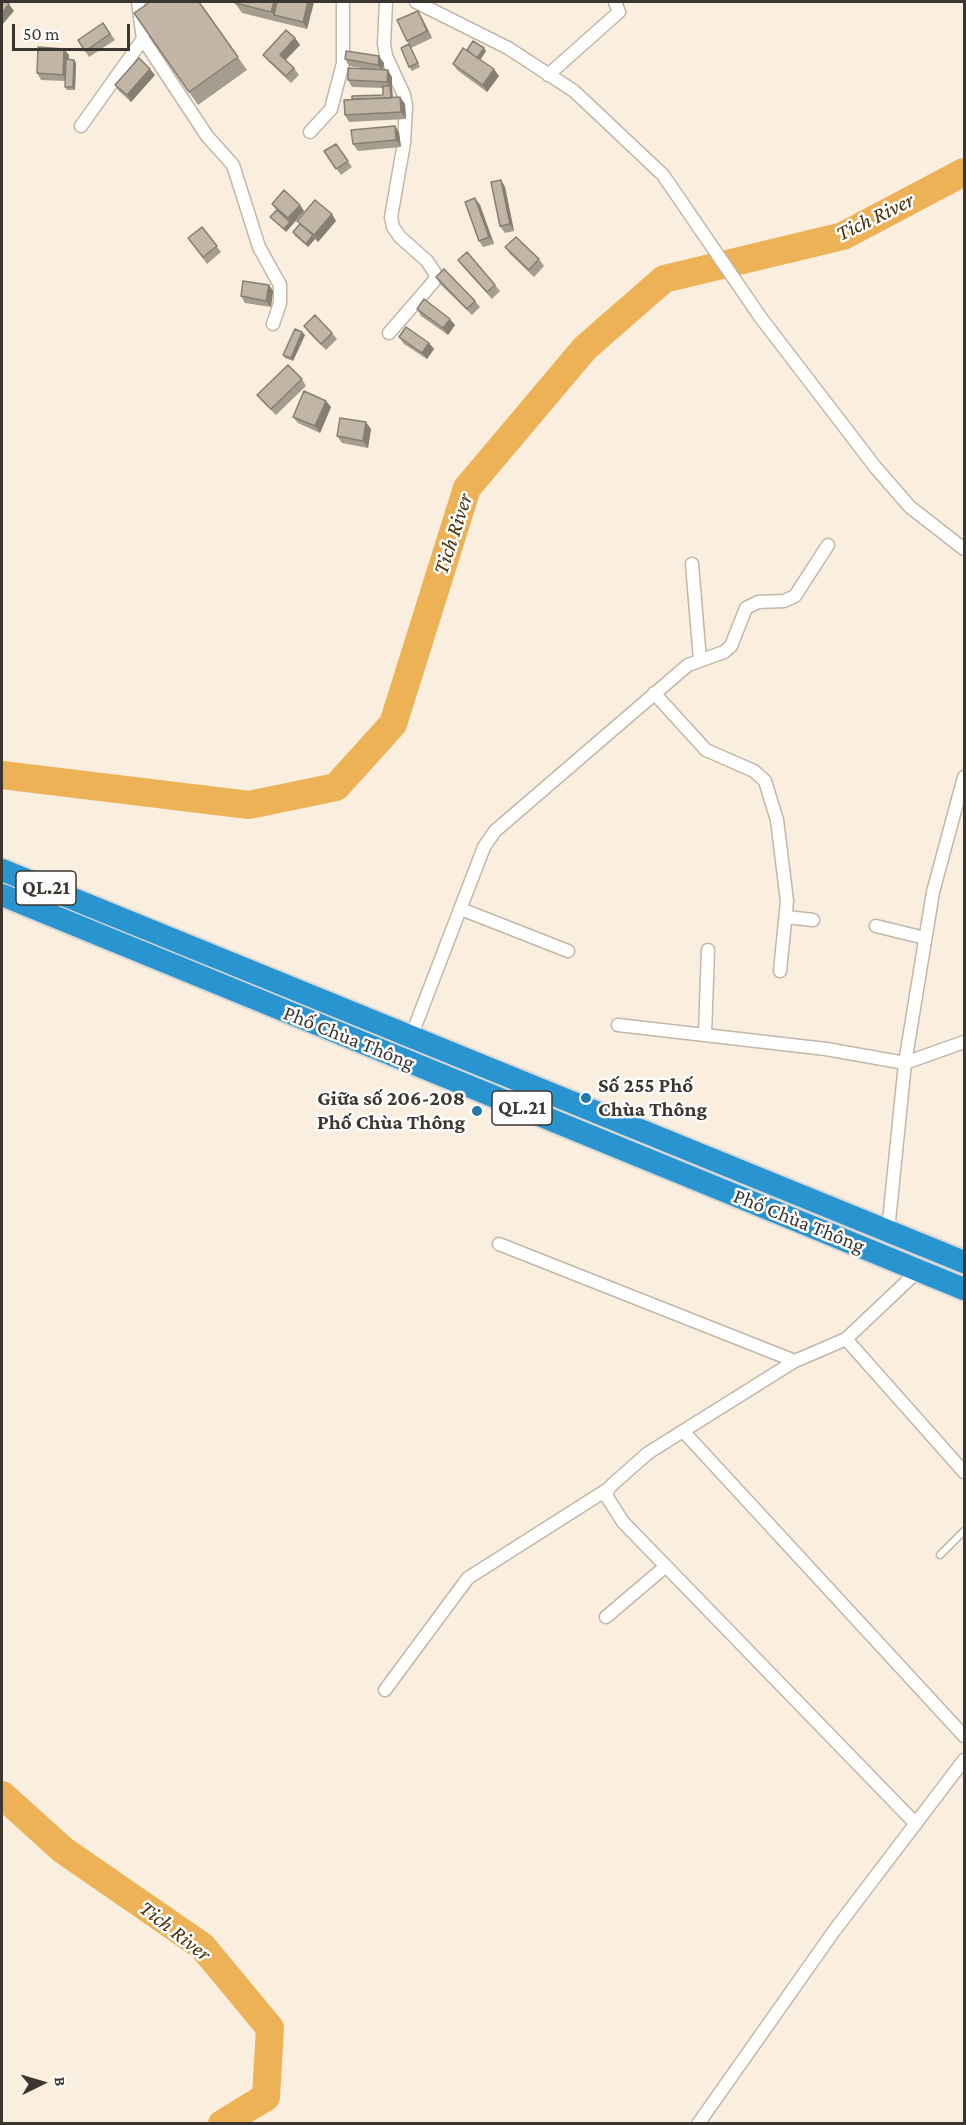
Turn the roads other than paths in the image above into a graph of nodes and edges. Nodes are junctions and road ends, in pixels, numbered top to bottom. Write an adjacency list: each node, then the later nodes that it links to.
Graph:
1 (138, 2): 6 (street)
2 (343, 2): 9 (street)
3 (386, 2): 11 (street)
4 (416, 2): 7 (street)
5 (615, 2): 7 (street)
6 (143, 39): 8 (street); 10 (street)
7 (548, 75): 13 (street)
8 (81, 126)
9 (310, 132)
10 (273, 324)
11 (389, 333)
12 (828, 545): 15 (street)
13 (964, 549)
14 (692, 564): 15 (street)
15 (700, 660): 16 (street)
16 (654, 693): 20 (street); 21 (street)
17 (964, 777): 24 (street)
18 (2, 870): 30 (highway, Phố Chùa Thông / QL.21)
19 (2, 895): 36 (highway, Phố Chùa Thông / QL.21)
20 (460, 909): 26 (street); 30 (street)
21 (786, 917): 22 (street); 27 (street)
22 (813, 920)
23 (876, 926): 24 (street)
24 (925, 938): 32 (street)
25 (708, 950): 29 (street)
26 (568, 951)
27 (780, 971)
28 (618, 1025): 29 (street)
29 (705, 1034): 32 (street)
30 (411, 1037): 33 (highway, Phố Chùa Thông / QL.21)
31 (964, 1042): 32 (street)
32 (905, 1063): 33 (street)
33 (888, 1231): 35 (highway, Phố Chùa Thông / QL.21)
34 (499, 1244): 39 (street)
35 (964, 1262)
36 (919, 1270): 37 (highway, Phố Chùa Thông / QL.21); 38 (street)
37 (964, 1289)
38 (846, 1339): 39 (street); 41 (street)
39 (795, 1361): 40 (street)
40 (683, 1431): 42 (street); 48 (street)
41 (964, 1472)
42 (608, 1489): 45 (street); 47 (street)
43 (964, 1531): 44 (lane)
44 (940, 1555)
45 (666, 1566): 46 (street); 50 (street)
46 (606, 1617)
47 (385, 1690)
48 (964, 1736)
49 (964, 1760): 50 (street)
50 (916, 1824): 51 (street)
51 (698, 2124)

